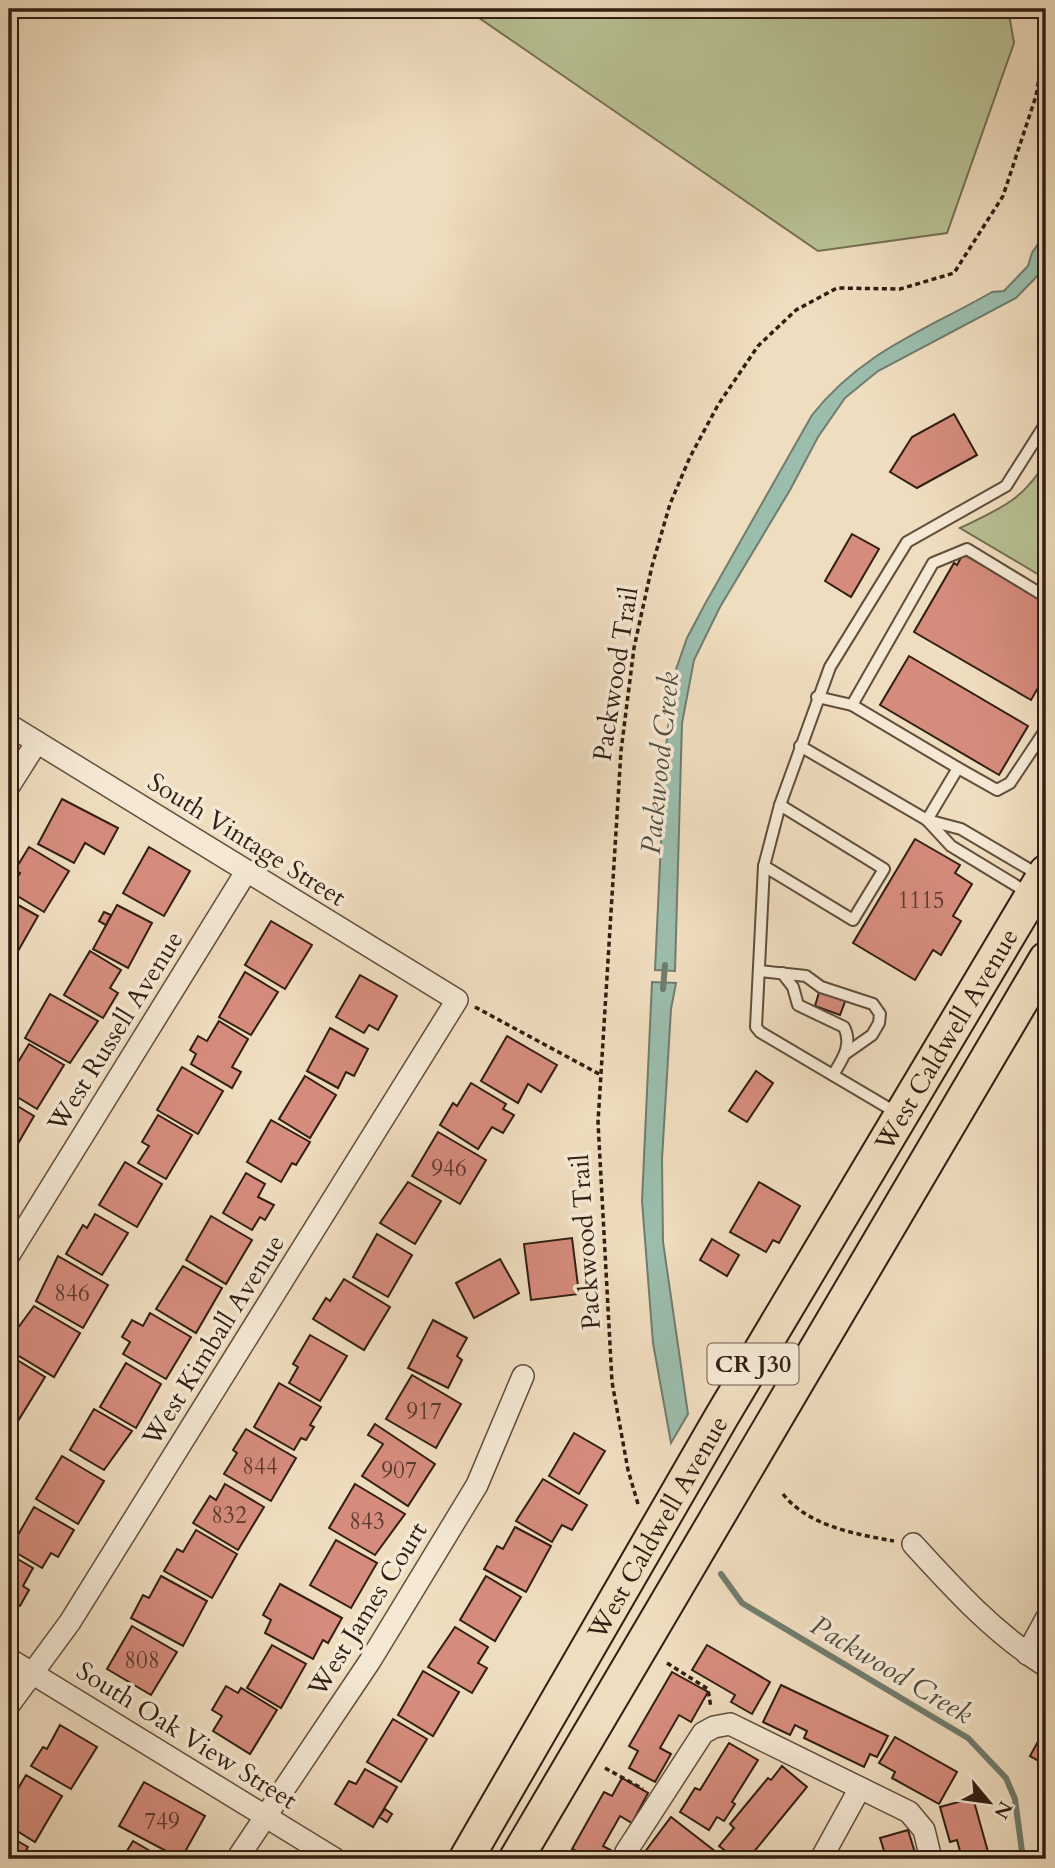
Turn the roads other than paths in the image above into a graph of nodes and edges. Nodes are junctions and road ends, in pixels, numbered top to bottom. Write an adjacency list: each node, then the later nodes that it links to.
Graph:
1 (1046, 423): 3 (lane)
2 (1046, 597): 4 (lane)
3 (817, 697): 4 (lane); 8 (lane)
4 (852, 705): 9 (lane)
5 (9, 725): 7 (street, South Vintage Street)
6 (1046, 729): 9 (lane)
7 (37, 742): 10 (street); 14 (street, South Vintage Street)
8 (800, 746): 11 (lane); 12 (lane)
9 (958, 768): 12 (lane)
10 (9, 786)
11 (780, 804): 13 (lane); 13 (lane)
12 (927, 820): 15 (lane); 15 (lane)
13 (764, 866): 17 (lane)
14 (246, 872): 19 (street, South Vintage Street); 24 (street, West Russell Avenue)
15 (1043, 889): 22 (main road, West Caldwell Avenue / CR J30); 23 (main road)
16 (1046, 959): 23 (main road, West Caldwell Avenue / CR J30)
17 (759, 971): 18 (lane); 21 (lane)
18 (782, 973): 20 (lane); 20 (lane)
19 (457, 1000): 31 (street, West Kimball Avenue)
20 (845, 1054): 21 (lane)
21 (833, 1075): 22 (lane)
22 (901, 1116): 39 (main road, West Caldwell Avenue / CR J30)
23 (953, 1118): 40 (main road, West Caldwell Avenue / CR J30)
24 (9, 1255)
25 (523, 1376): 34 (street, West James Court)
26 (913, 1544): 28 (street)
27 (1046, 1619): 28 (street)
28 (1027, 1654): 30 (street)
29 (9, 1659): 31 (street, South Oak View Street)
30 (1046, 1666)
31 (31, 1671): 32 (street, West Kimball Avenue); 34 (street, South Oak View Street)
32 (9, 1705)
33 (860, 1788): 35 (street); 36 (street); 41 (street)
34 (266, 1817): 37 (street, West James Court); 38 (street, South Oak View Street)
35 (929, 1852)
36 (822, 1858)
37 (237, 1859)
38 (335, 1859)
39 (466, 1859)
40 (516, 1859)
41 (625, 1859)

